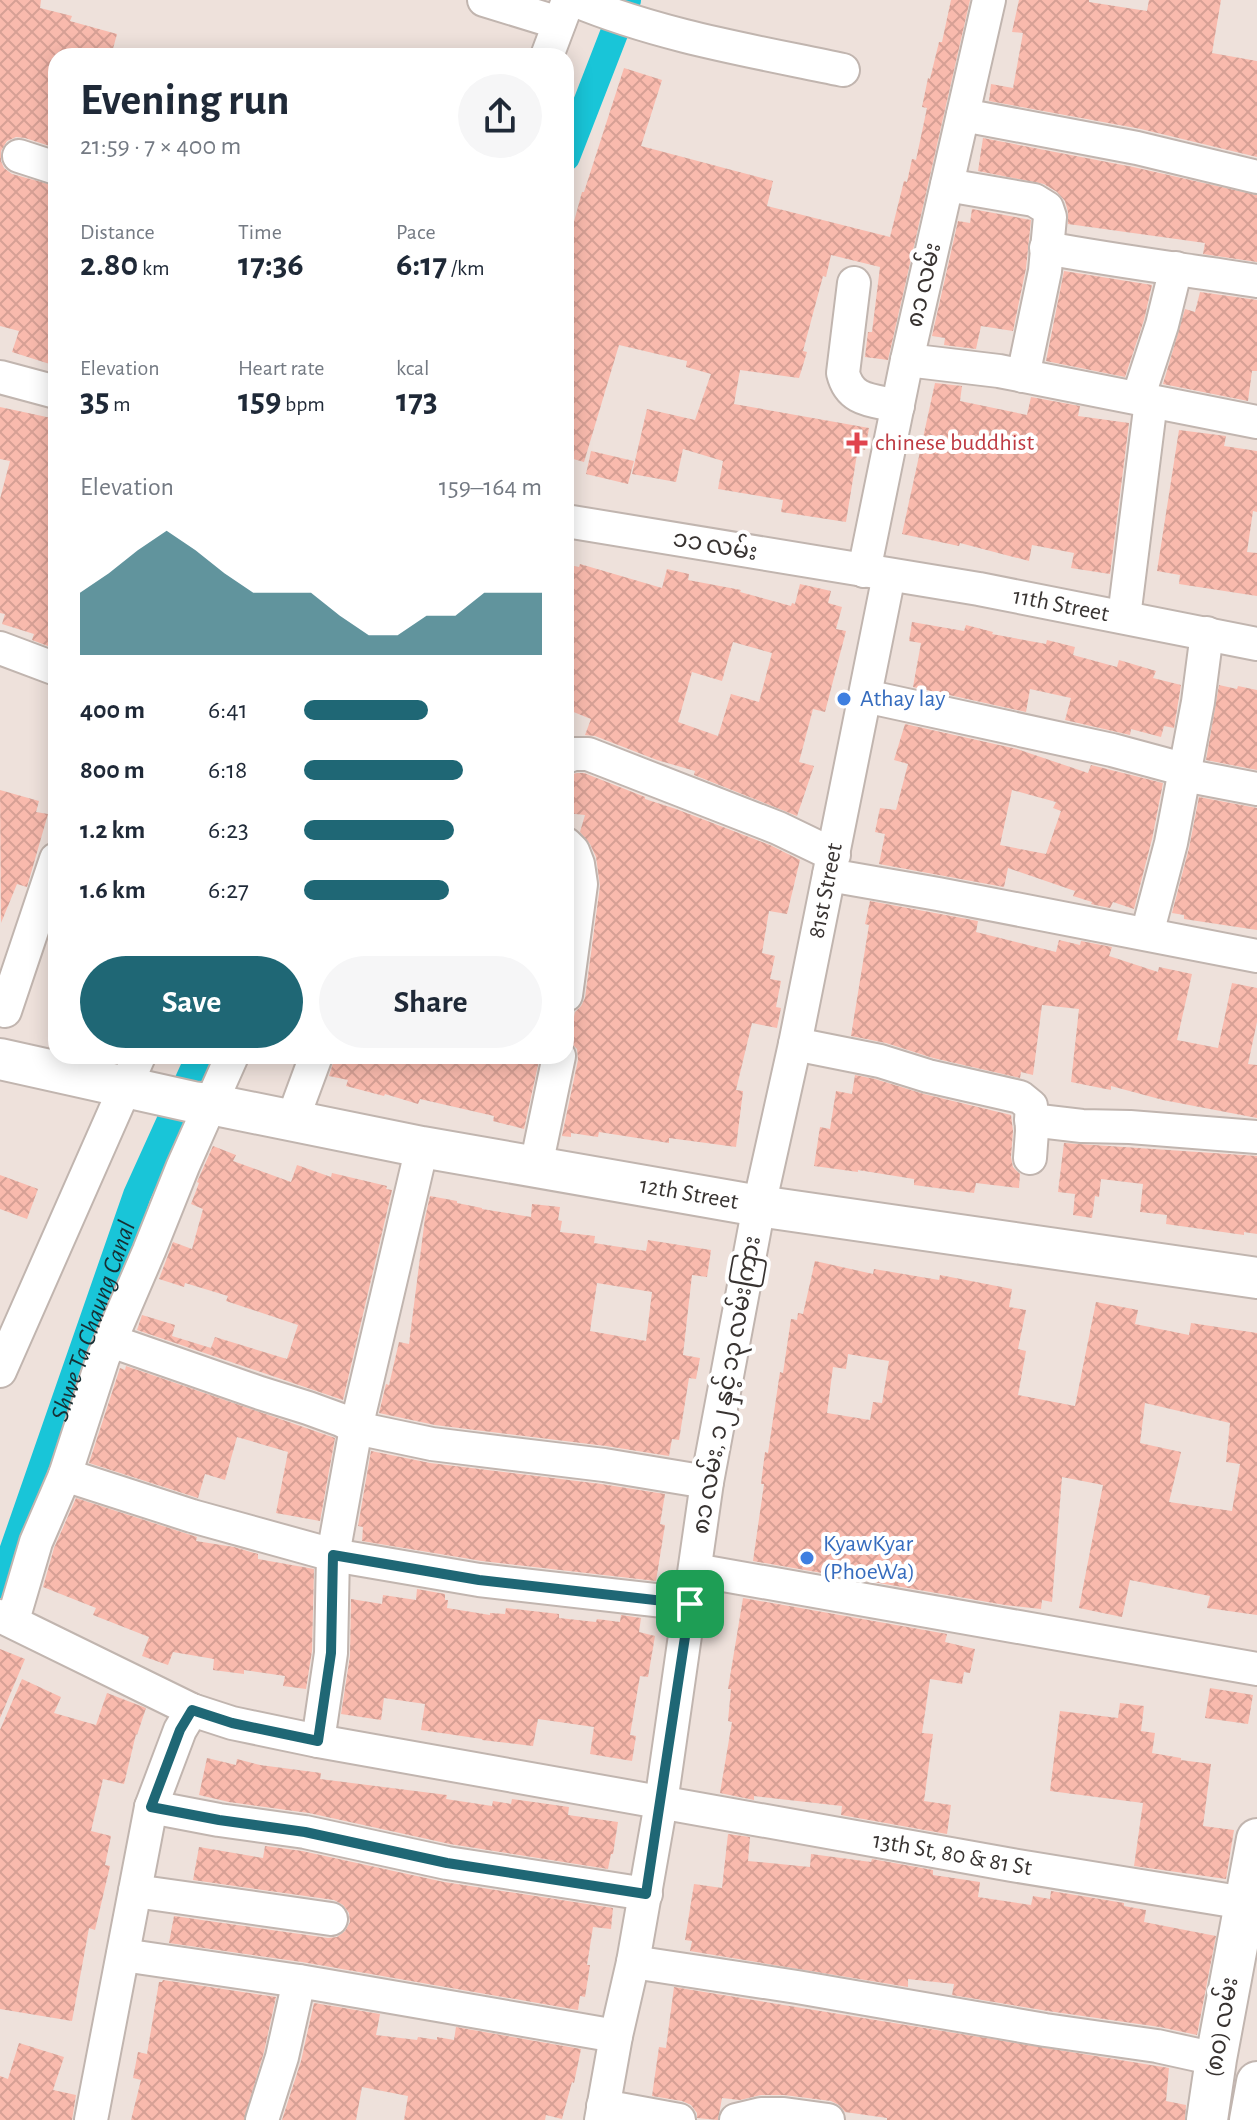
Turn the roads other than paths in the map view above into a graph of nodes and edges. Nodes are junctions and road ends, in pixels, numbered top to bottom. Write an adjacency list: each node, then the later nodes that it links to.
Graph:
1 (484, 0): 3 (street)
2 (989, 0): 6 (street, ၈၁ လမ်း)
3 (573, 7): 4 (street); 5 (street)
4 (551, 48)
5 (843, 70)
6 (963, 115): 9 (street); 10 (street, ၈၁ လမ်း)
7 (19, 156): 8 (street)
8 (48, 165)
9 (1257, 177)
10 (947, 185): 11 (street); 15 (street, ၈၁ လမ်း)
11 (1046, 248): 12 (street); 16 (street)
12 (1176, 268): 13 (street); 19 (street)
13 (1257, 281)
14 (854, 283): 20 (street)
15 (907, 360): 16 (street); 20 (street, ၈၁ လမ်း)
16 (1023, 376): 19 (street)
17 (0, 377): 18 (street)
18 (48, 390)
19 (1145, 400): 21 (street); 24 (street)
20 (898, 406): 23 (street, ၈၁ လမ်း)
21 (1257, 422)
22 (574, 522): 23 (street, ၁၁ လမ်း)
23 (877, 573): 24 (street, 11th Street); 29 (street, 81st Street)
24 (1124, 617): 25 (street, 11th Street)
25 (1207, 633): 26 (street, 11th Street); 31 (street)
26 (1257, 644)
27 (0, 648): 28 (street)
28 (48, 666)
29 (865, 696): 31 (street); 34 (street, 81st Street)
30 (574, 754): 34 (street)
31 (1184, 775): 32 (street); 36 (street)
32 (1257, 789)
33 (574, 854): 37 (street)
34 (832, 865): 36 (street); 40 (street, 81st Street)
35 (48, 883): 39 (street)
36 (1147, 934): 38 (street)
37 (574, 936)
38 (1257, 956)
39 (5, 1011)
40 (795, 1044): 49 (street); 55 (street, 81st Street)
41 (0, 1059): 42 (main road, 12th Street)
42 (48, 1063)
43 (55, 1064): 47 (main road, 12th Street)
44 (224, 1064): 48 (street)
45 (313, 1064): 50 (street)
46 (557, 1064): 54 (street)
47 (133, 1071): 48 (main road, 12th Street); 58 (street)
48 (189, 1100): 50 (main road, 12th Street); 57 (street)
49 (1031, 1120): 51 (street); 53 (street)
50 (292, 1121): 52 (main road, 12th Street)
51 (1257, 1137)
52 (422, 1147): 54 (main road, 12th Street); 59 (street)
53 (1030, 1158)
54 (536, 1166): 55 (main road, 12th Street)
55 (759, 1206): 56 (main road, 12th Street); 61 (street, ၈၁ လမ်း, ၁၂ နှင့် ၁၃ လမ်းကြား)
56 (1257, 1278)
57 (111, 1341): 59 (street); 60 (street)
58 (0, 1371)
59 (356, 1428): 61 (street); 62 (street)
60 (65, 1475): 62 (street); 65 (street)
61 (707, 1482): 63 (street, ၈၁ လမ်း, ၁၂ နှင့် ၁၃ လမ်းကြား)
62 (333, 1555): 64 (street); 68 (street)
63 (695, 1570): 64 (street, ၈၁ လမ်း, ၁၂ နှင့် ၁၃ လမ်းကြား); 66 (street)
64 (690, 1604): 69 (street, ၈၁ လမ်း, ၁၂ နှင့် ၁၃ လမ်းကြား)
65 (6, 1618): 67 (street, 13th St, 80 & 81 St)
66 (1257, 1669)
67 (192, 1710): 68 (street, 13th St, 80 & 81 St); 70 (street)
68 (318, 1741): 69 (street, 13th St, 80 & 81 St)
69 (661, 1803): 73 (street, ၈၁ လမ်း, ၁၂ နှင့် ၁၃ လမ်းကြား); 74 (street, 13th St, 80 & 81 St)
70 (151, 1807): 72 (street); 73 (street)
71 (1257, 1839): 74 (main road, (၈၀) လမ်း)
72 (135, 1891): 75 (street); 76 (street)
73 (646, 1894): 77 (street, ၈၁ လမ်း, ၁၂ နှင့် ၁၃ လမ်းကြား)
74 (1251, 1904): 80 (main road, (၈၀) လမ်း)
75 (331, 1919)
76 (123, 1955): 78 (street); 83 (street)
77 (633, 1962): 79 (street, ၈၁ လမ်း, ၁၂ နှင့် ၁၃ လမ်းကြား); 80 (street)
78 (299, 1981): 79 (street); 84 (street)
79 (616, 2036): 82 (street, ၈၁ လမ်း, ၁၂ နှင့် ၁၃ လမ်းကြား)
80 (1216, 2059): 88 (main road, (၈၀) လမ်း)
81 (1257, 2082): 89 (main road, (၈၀) လမ်း)
82 (602, 2113): 85 (street)
83 (91, 2120)
84 (262, 2120)
85 (679, 2120)
86 (736, 2120): 87 (street)
87 (828, 2120)
88 (1207, 2120)
89 (1250, 2120)

